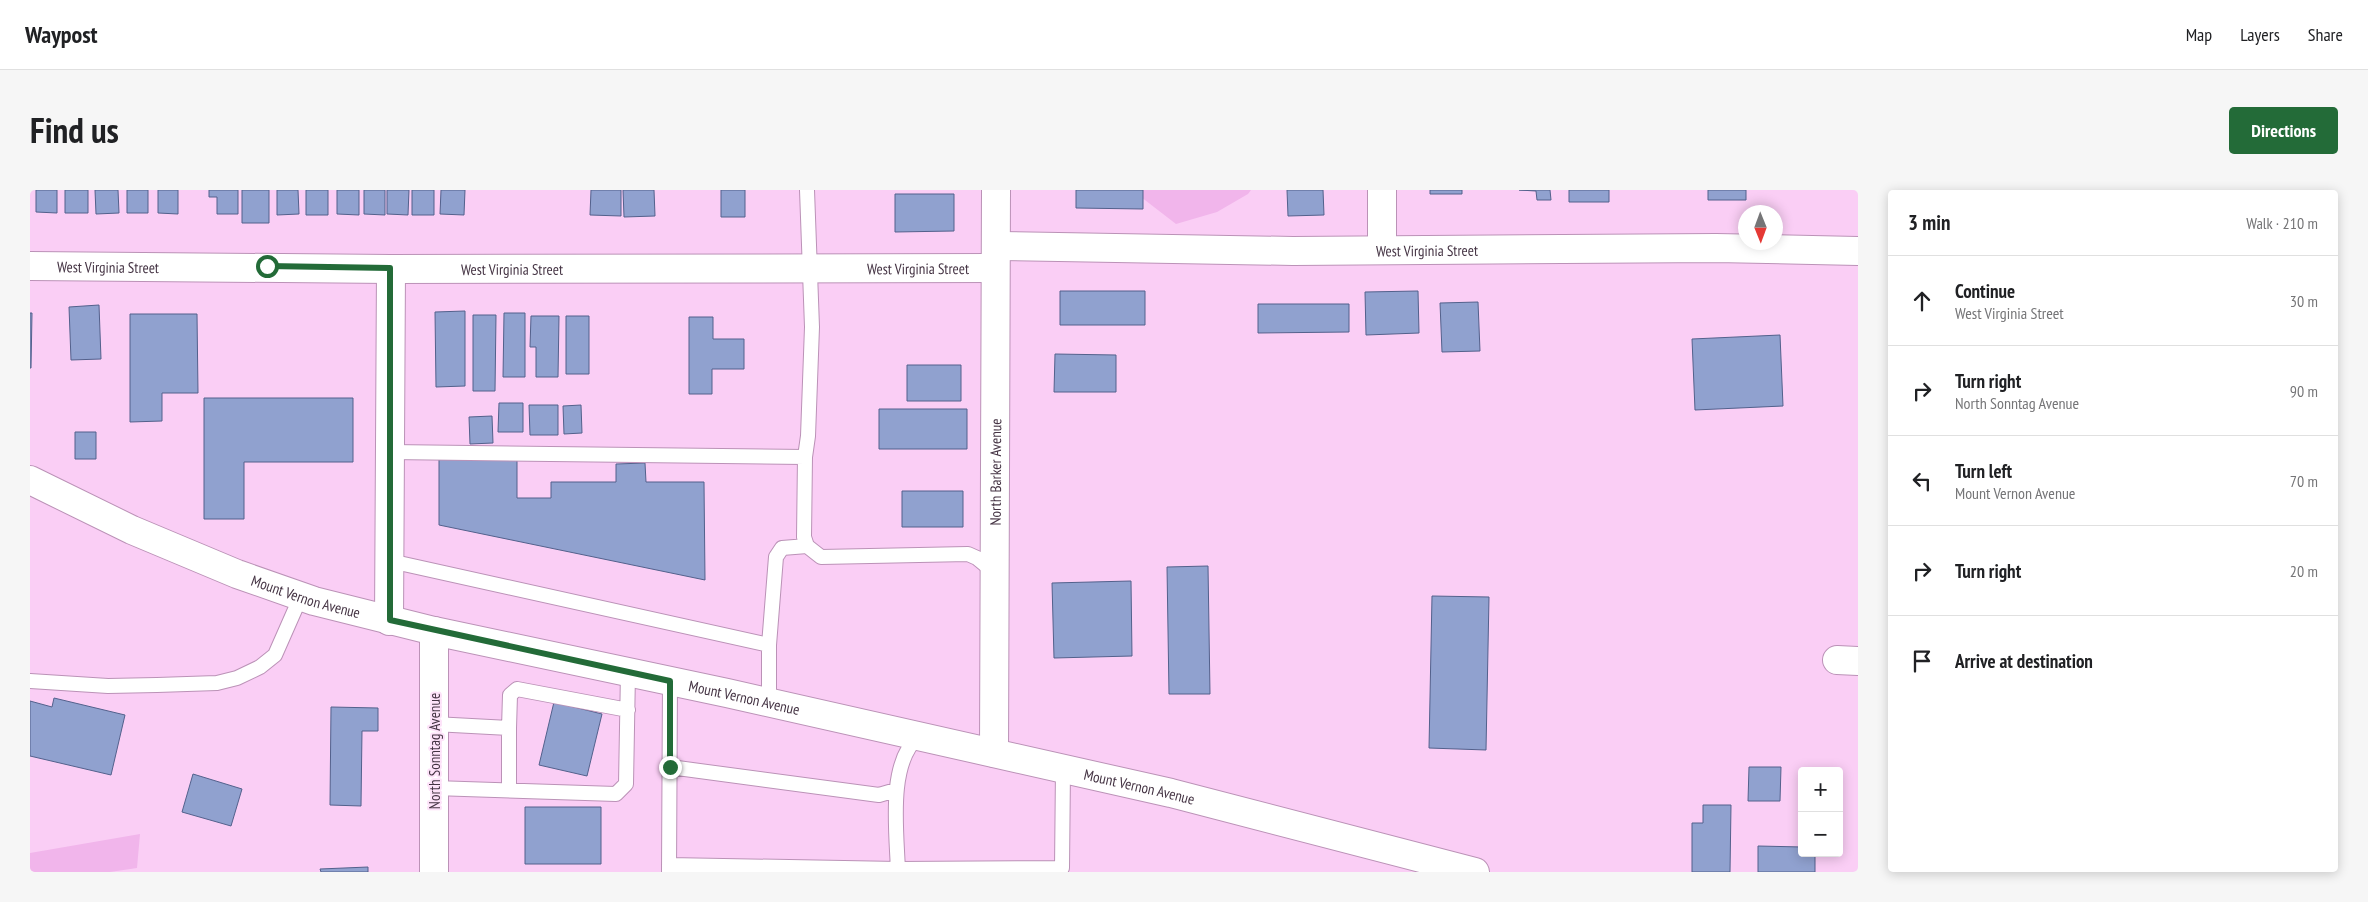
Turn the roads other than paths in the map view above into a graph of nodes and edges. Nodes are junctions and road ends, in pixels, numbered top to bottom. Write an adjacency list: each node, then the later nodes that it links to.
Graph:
1 (807, 190): 9 (lane)
2 (996, 190): 6 (street, North Barker Avenue)
3 (1382, 190): 4 (street)
4 (1382, 249): 5 (street, West Virginia Street); 6 (street, West Virginia Street)
5 (1858, 251)
6 (995, 257): 9 (street, West Virginia Street); 15 (street, North Barker Avenue)
7 (30, 266): 8 (street, West Virginia Street)
8 (390, 268): 9 (street, West Virginia Street); 10 (street)
9 (812, 268): 11 (lane)
10 (390, 452): 11 (lane); 14 (street)
11 (804, 457): 13 (lane)
12 (30, 480): 16 (street, Mount Vernon Avenue)
13 (807, 546): 15 (lane); 19 (lane)
14 (390, 561): 17 (street); 19 (lane)
15 (996, 574): 28 (street, North Barker Avenue)
16 (301, 596): 17 (street, Mount Vernon Avenue); 21 (lane)
17 (390, 620): 18 (street, Mount Vernon Avenue)
18 (434, 631): 20 (street, Mount Vernon Avenue); 25 (street, North Sonntag Avenue)
19 (769, 645): 23 (lane)
20 (628, 672): 22 (street, Mount Vernon Avenue); 24 (lane)
21 (30, 681)
22 (670, 681): 23 (street, Mount Vernon Avenue); 29 (lane)
23 (769, 703): 27 (street, Mount Vernon Avenue)
24 (628, 710): 26 (lane); 32 (lane)
25 (434, 724): 26 (lane); 31 (street, North Sonntag Avenue)
26 (509, 728): 32 (lane)
27 (918, 737): 28 (street, Mount Vernon Avenue); 33 (lane)
28 (994, 753): 30 (street, Mount Vernon Avenue)
29 (670, 767): 33 (lane); 34 (lane)
30 (1063, 769): 35 (lane); 37 (street, Mount Vernon Avenue)
31 (434, 788): 32 (lane); 36 (street, North Sonntag Avenue)
32 (509, 790)
33 (896, 790): 35 (lane)
34 (669, 869): 35 (lane)
35 (898, 871)
36 (434, 872)
37 (1475, 872)

